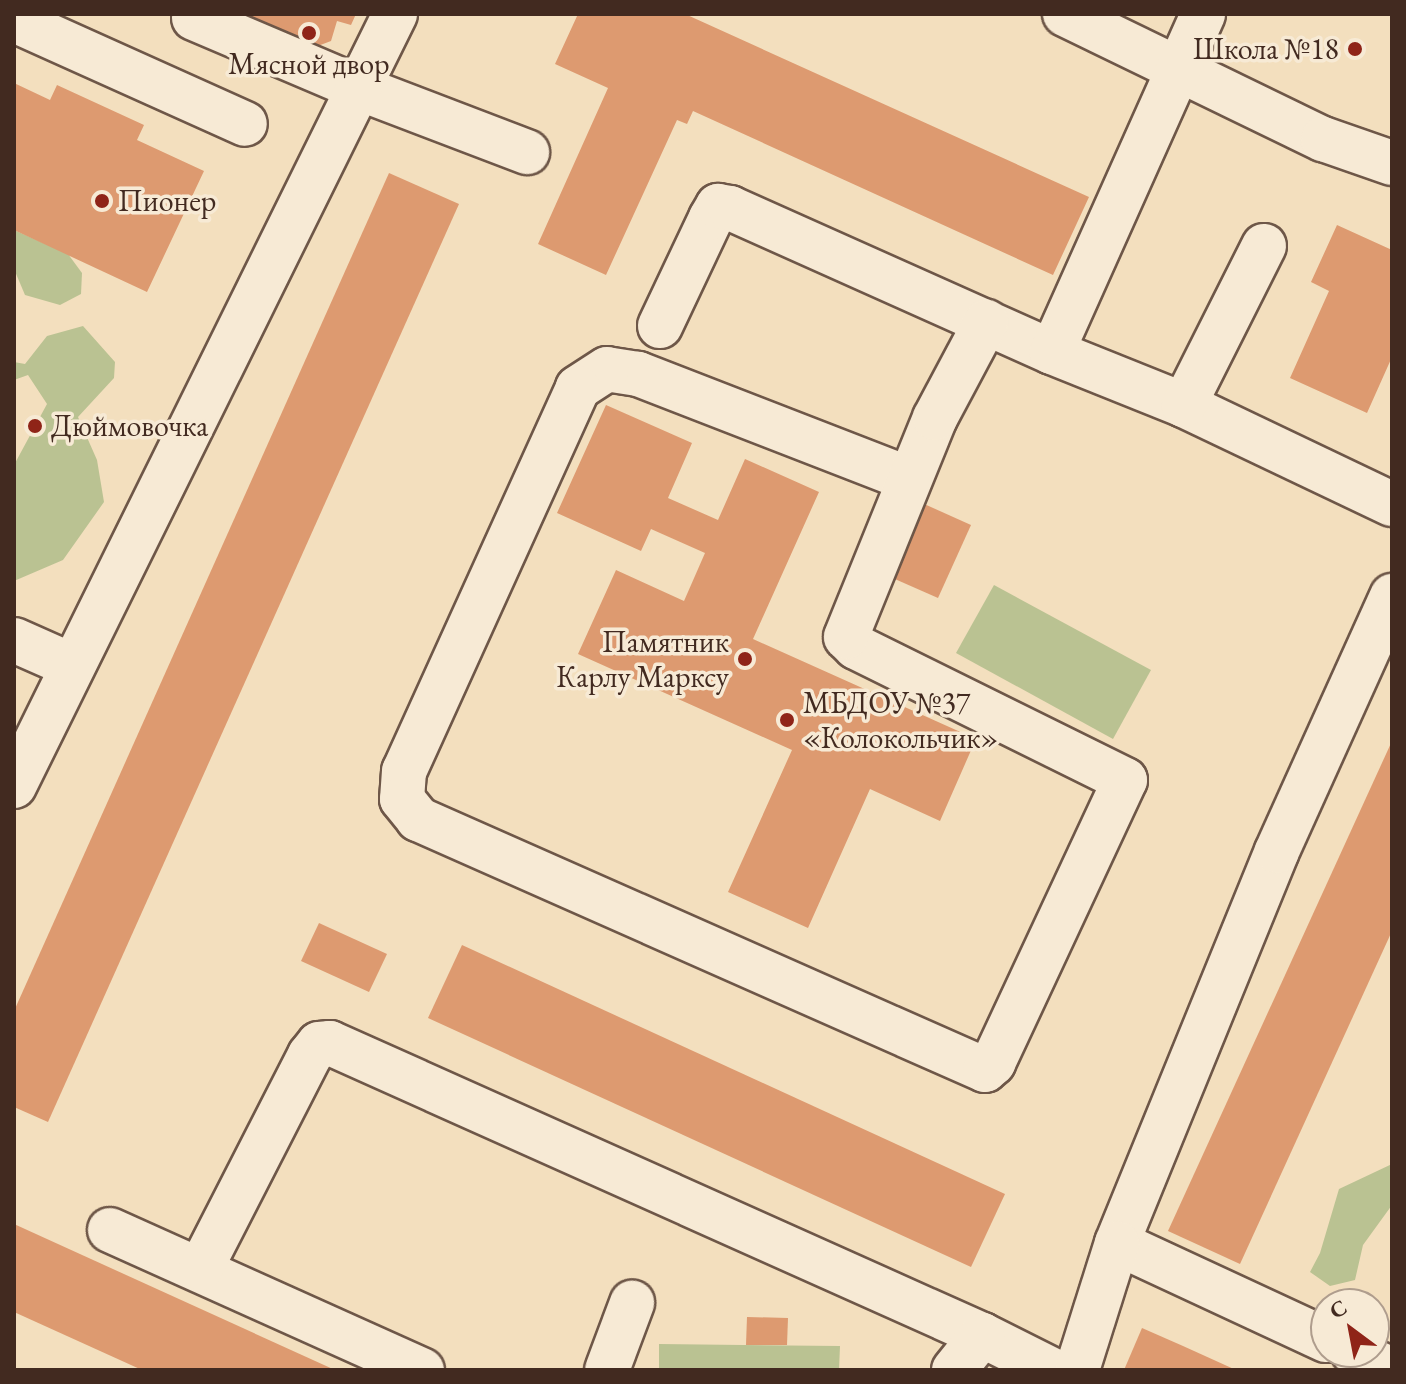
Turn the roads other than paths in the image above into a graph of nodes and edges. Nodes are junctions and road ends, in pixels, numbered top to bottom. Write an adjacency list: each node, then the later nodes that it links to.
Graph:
1 (395, 14): 7 (street)
2 (1065, 14): 6 (street)
3 (1203, 14): 6 (street)
4 (194, 18): 7 (street)
5 (14, 20): 8 (street)
6 (1179, 69): 10 (street); 14 (street)
7 (359, 88): 9 (street); 20 (street)
8 (245, 124)
9 (527, 152)
10 (1392, 163)
11 (1264, 246): 15 (street)
12 (986, 322): 13 (street); 14 (street); 16 (street)
13 (660, 326)
14 (1052, 352): 15 (street)
15 (1184, 405): 17 (street)
16 (909, 479): 16 (street)
17 (1392, 504)
18 (1392, 596): 23 (street)
19 (14, 640): 20 (street)
20 (73, 666): 21 (street)
21 (14, 786)
22 (110, 1230): 24 (street)
23 (1117, 1243): 26 (street); 32 (street)
24 (201, 1268): 27 (street); 28 (street)
25 (632, 1303): 29 (street)
26 (1310, 1333)
27 (982, 1335): 30 (street); 31 (street)
28 (422, 1370)
29 (607, 1370)
30 (954, 1370)
31 (1052, 1370)
32 (1077, 1370)

